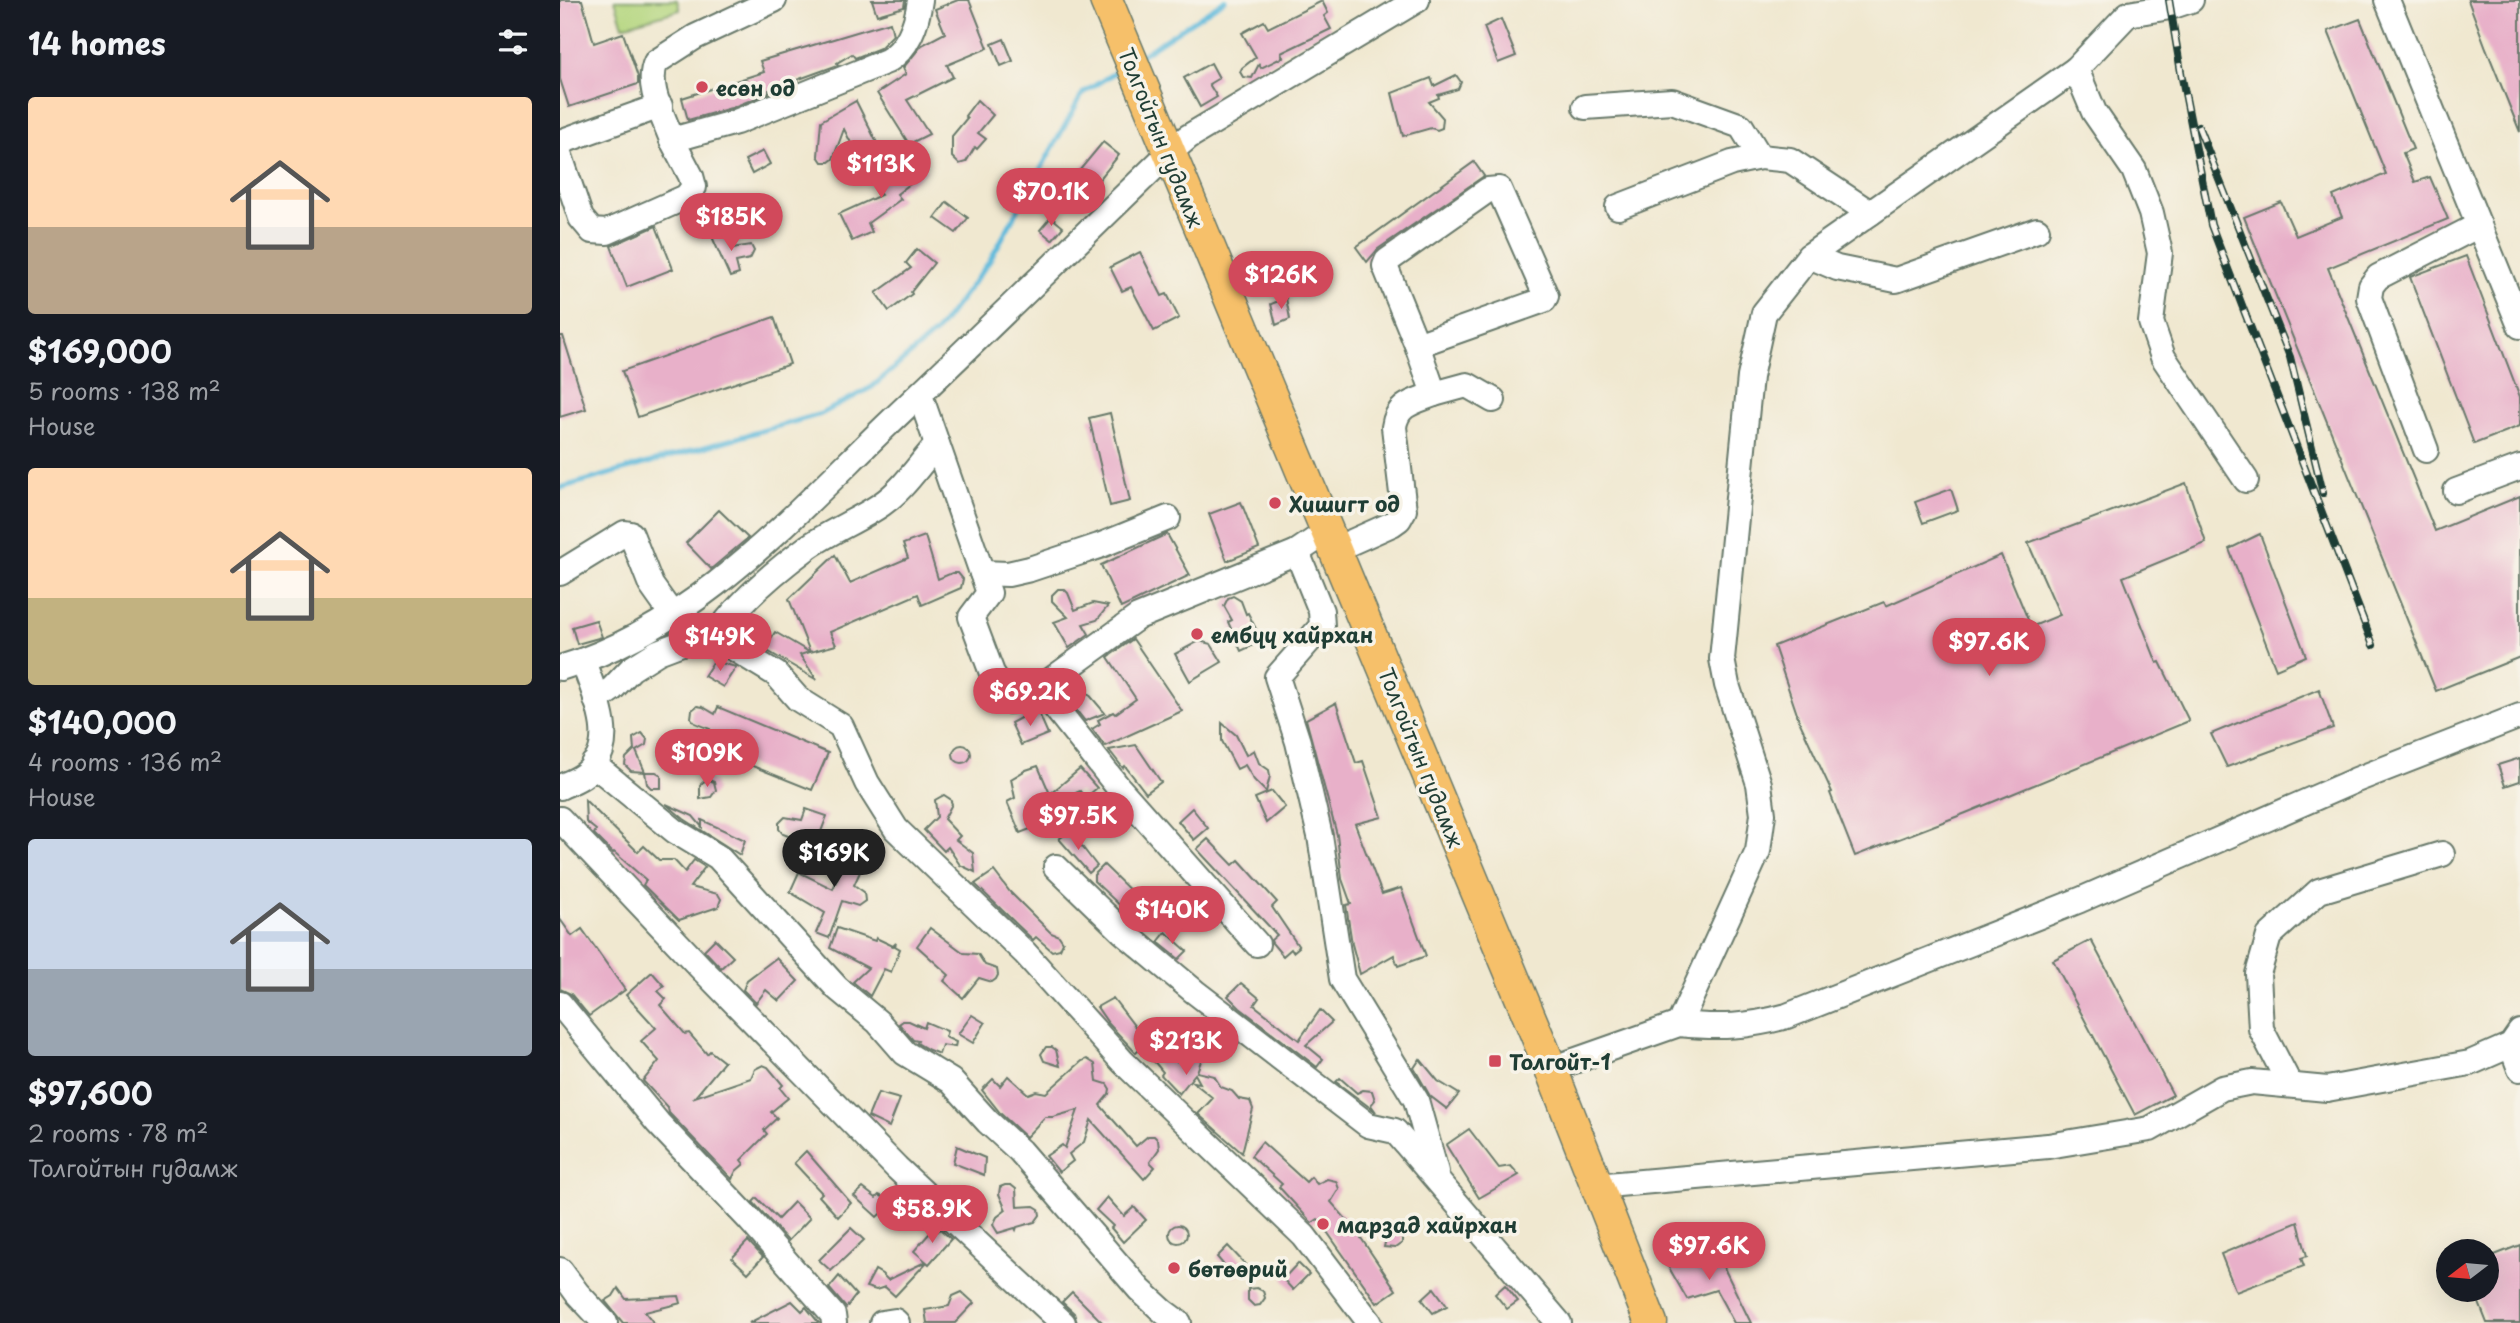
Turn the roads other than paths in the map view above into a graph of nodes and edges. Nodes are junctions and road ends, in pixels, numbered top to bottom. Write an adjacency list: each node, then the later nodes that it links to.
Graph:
1 (774, 0): 9 (street)
2 (920, 0): 11 (street)
3 (1417, 0): 13 (street)
4 (2191, 0): 7 (street)
5 (2387, 0): 19 (street)
6 (1108, 5): 13 (main road, Толгойтын гудамж)
7 (2124, 7): 8 (street)
8 (2076, 69): 18 (street); 30 (street)
9 (660, 106): 11 (street); 12 (street)
10 (1585, 107): 15 (street)
11 (672, 140): 16 (street)
12 (560, 142)
13 (1168, 154): 25 (street); 33 (main road, Толгойтын гудамж)
14 (560, 156): 16 (street)
15 (1760, 157): 17 (street); 18 (street)
16 (564, 183)
17 (1618, 206)
18 (1870, 213): 21 (street)
19 (2479, 225): 22 (street); 28 (street)
20 (2037, 230): 21 (street)
21 (1809, 256): 50 (street)
22 (2520, 326)
23 (1417, 345): 23 (street); 24 (street)
24 (1434, 394): 26 (street); 33 (street)
25 (919, 395): 27 (street); 37 (street)
26 (1493, 400)
27 (937, 445): 36 (street); 38 (street)
28 (2426, 450)
29 (2520, 467): 31 (street)
30 (2246, 480)
31 (2456, 491)
32 (1168, 518): 36 (street)
33 (1332, 540): 34 (street); 52 (main road, Толгойтын гудамж)
34 (1297, 552): 40 (street); 55 (street)
35 (560, 573): 37 (street)
36 (982, 573): 40 (street)
37 (673, 616): 39 (street)
38 (715, 637): 41 (street); 64 (street)
39 (572, 665): 41 (street)
40 (1040, 688): 48 (street)
41 (596, 699): 43 (street)
42 (2520, 716): 50 (street)
43 (593, 764): 44 (street); 63 (street)
44 (560, 787)
45 (560, 818): 62 (street)
46 (2442, 854): 54 (street)
47 (1056, 867): 55 (street)
48 (1257, 944)
49 (560, 1004): 59 (street)
50 (1679, 1024): 52 (street)
51 (2515, 1039): 53 (street); 54 (street)
52 (1550, 1069): 56 (main road, Толгойтын гудамж)
53 (2520, 1069)
54 (2290, 1086): 56 (street)
55 (1438, 1179): 65 (street)
56 (1596, 1186): 66 (main road, Толгойтын гудамж)
57 (560, 1270): 58 (street)
58 (605, 1323)
59 (834, 1323)
60 (882, 1323): 61 (street)
61 (897, 1323)
62 (1063, 1323)
63 (1180, 1323)
64 (1370, 1323)
65 (1559, 1323)
66 (1650, 1323)

